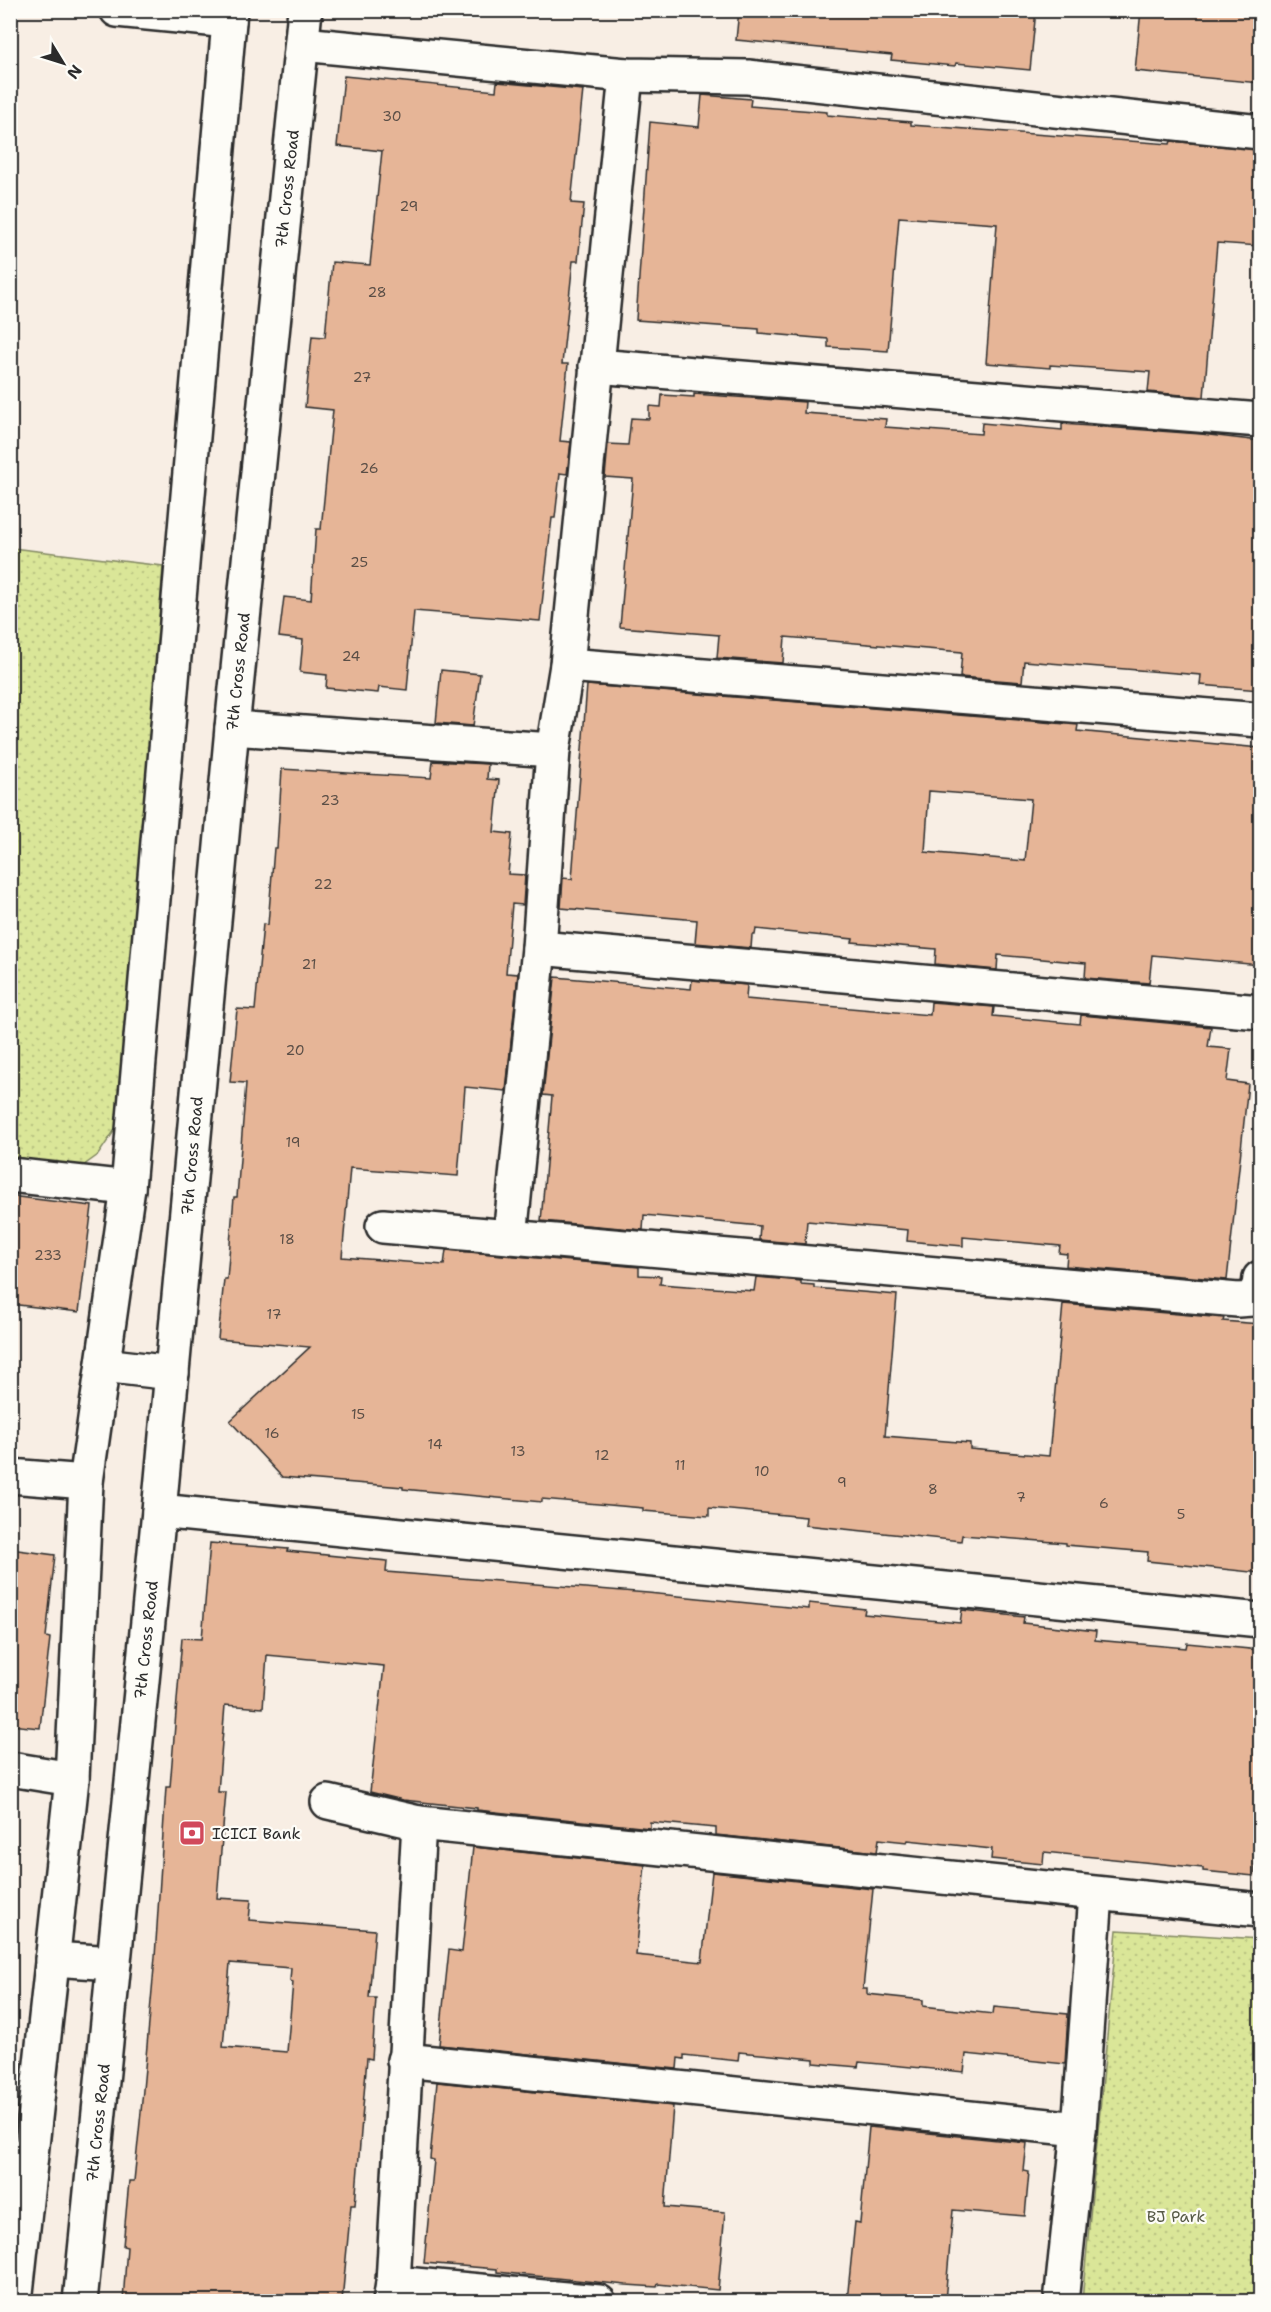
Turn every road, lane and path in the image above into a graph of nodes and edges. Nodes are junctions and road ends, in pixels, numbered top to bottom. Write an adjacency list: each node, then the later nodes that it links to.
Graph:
1 (117, 10): 3 (street)
2 (305, 10): 4 (street, 7th Cross Road)
3 (229, 16): 16 (street)
4 (302, 44): 5 (street); 11 (street, 7th Cross Road)
5 (626, 75): 6 (street); 7 (street)
6 (1260, 132)
7 (596, 366): 8 (street); 9 (street)
8 (1260, 420)
9 (567, 665): 10 (street); 12 (street)
10 (1260, 720)
11 (232, 728): 12 (street); 21 (street, 7th Cross Road)
12 (553, 750): 13 (street)
13 (539, 948): 14 (street); 18 (street)
14 (1260, 1012)
15 (10, 1175): 16 (street)
16 (128, 1188): 20 (street)
17 (383, 1226): 18 (street)
18 (510, 1237): 19 (street)
19 (1260, 1278)
20 (103, 1365): 21 (street); 23 (street)
21 (172, 1373): 24 (street, 7th Cross Road)
22 (10, 1476): 23 (street)
23 (86, 1482): 27 (street)
24 (159, 1511): 25 (street); 33 (street, 7th Cross Road)
25 (1260, 1620)
26 (10, 1769): 27 (street)
27 (72, 1779): 32 (street)
28 (328, 1802): 29 (street)
29 (419, 1823): 30 (street); 34 (street)
30 (1096, 1894): 31 (street); 35 (street)
31 (1260, 1910)
32 (52, 1959): 33 (street); 37 (street)
33 (114, 1963): 38 (street, 7th Cross Road)
34 (404, 2060): 35 (street); 36 (street)
35 (1079, 2128): 40 (street)
36 (391, 2292): 39 (street)
37 (15, 2301)
38 (80, 2301)
39 (599, 2301)
40 (1061, 2301)

